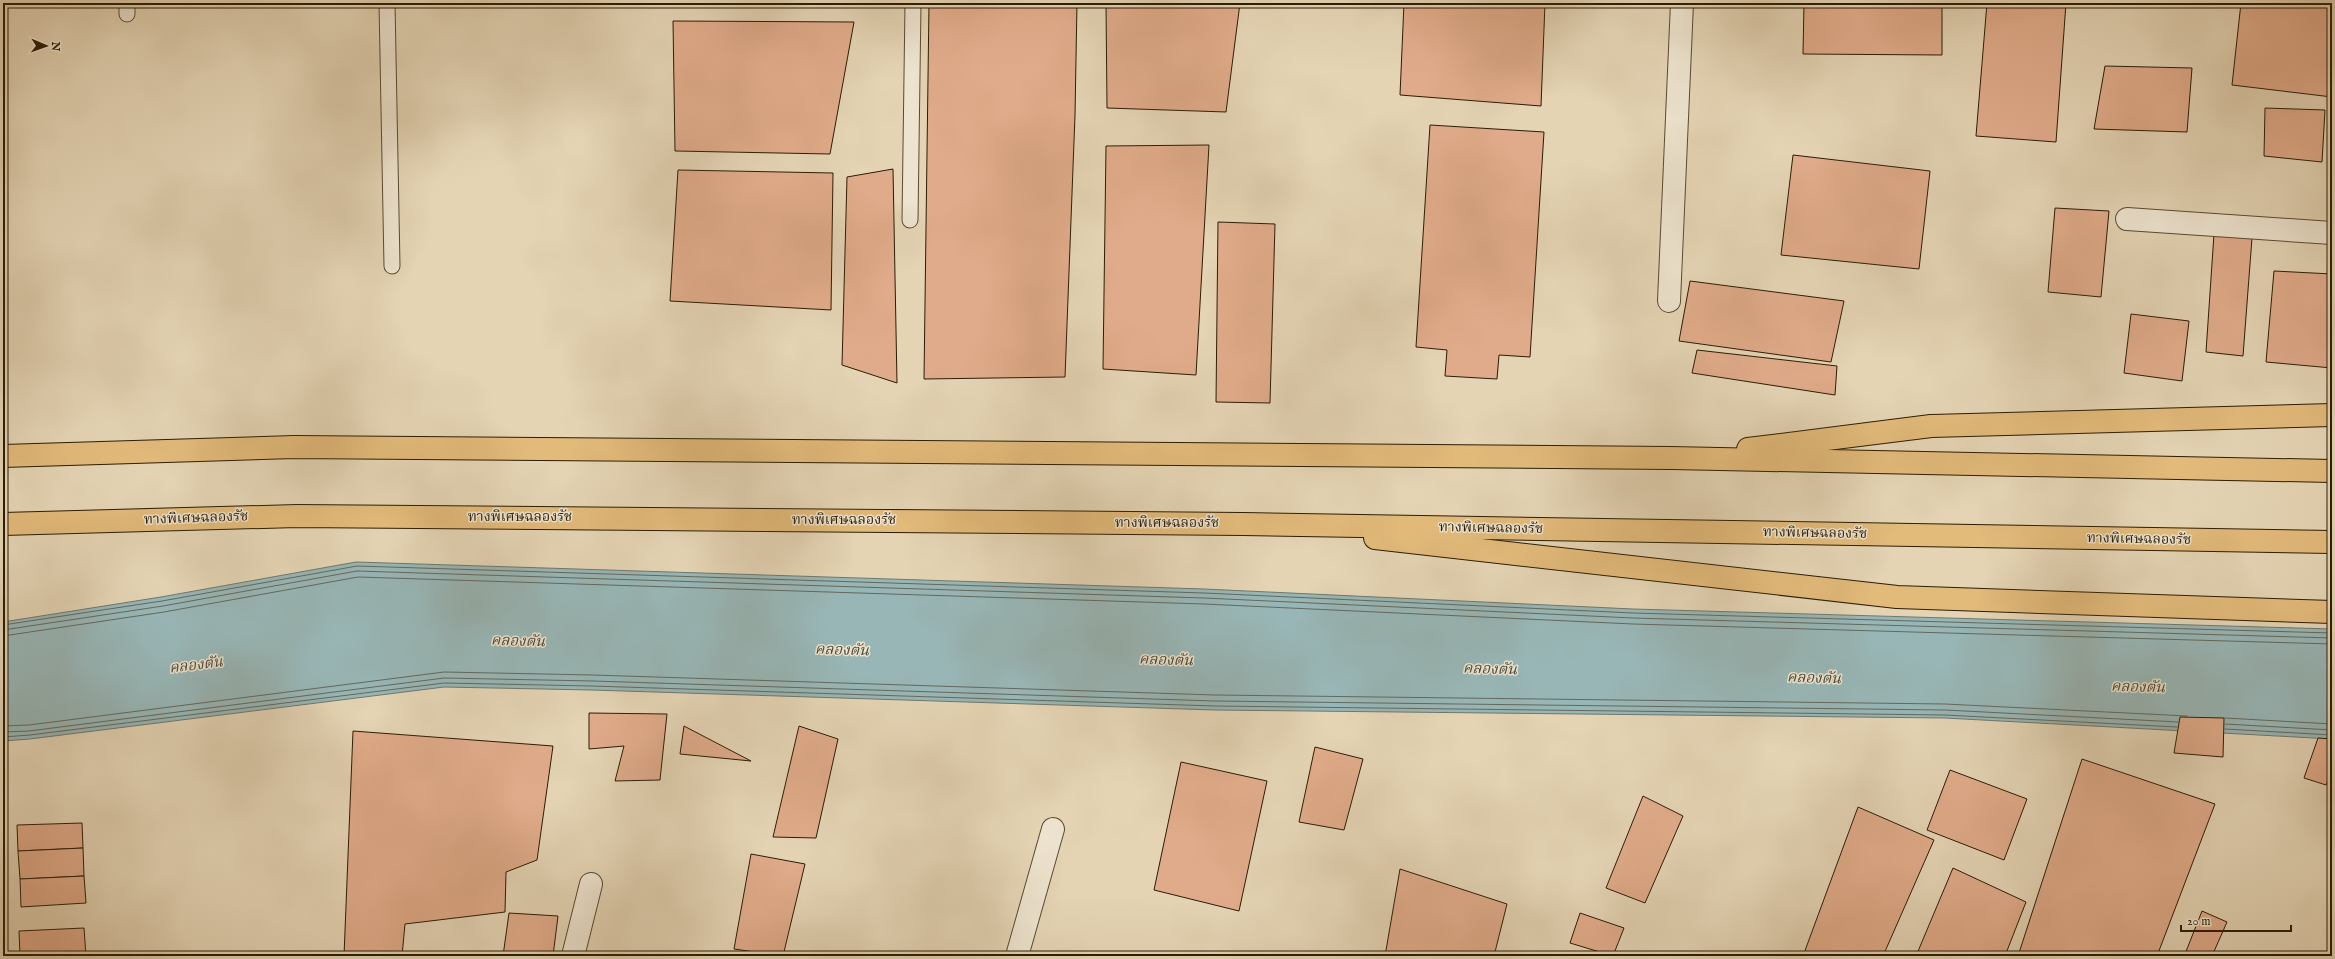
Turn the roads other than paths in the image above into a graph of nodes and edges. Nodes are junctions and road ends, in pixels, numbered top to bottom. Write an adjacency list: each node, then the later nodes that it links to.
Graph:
1 (387, 3): 7 (lane)
2 (913, 3): 5 (lane)
3 (1682, 3): 8 (street)
4 (2127, 219): 6 (street)
5 (910, 220)
6 (2332, 234)
7 (392, 266)
8 (1669, 301)
9 (2332, 415): 11 (highway)
10 (3, 456): 11 (highway)
11 (1671, 458): 12 (highway)
12 (2332, 471)
13 (3, 524): 14 (highway, ทางพิเศษฉลองรัช)
14 (1243, 524): 15 (highway, ทางพิเศษฉลองรัช); 16 (highway)
15 (2332, 542)
16 (2332, 612)
17 (1052, 829): 20 (street)
18 (591, 884): 19 (street)
19 (574, 956)
20 (1017, 956)

